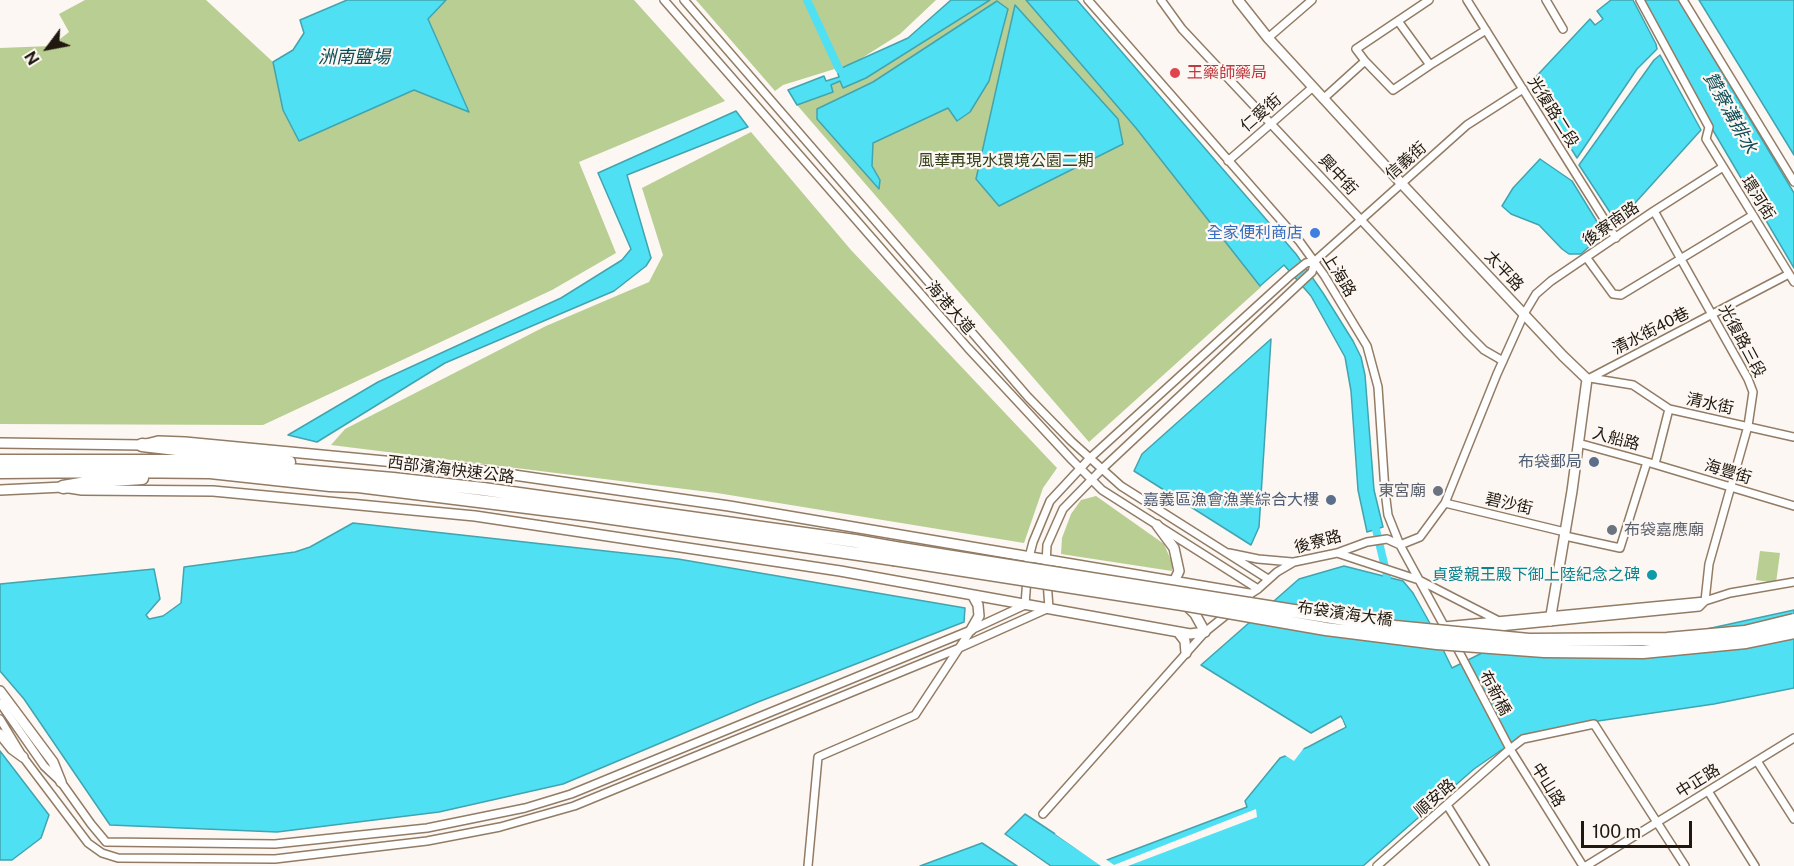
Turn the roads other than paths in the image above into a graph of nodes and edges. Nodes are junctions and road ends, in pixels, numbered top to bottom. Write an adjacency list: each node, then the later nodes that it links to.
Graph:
1 (664, 0): 48 (street, 海港大道)
2 (684, 0): 45 (street, 海港大道)
3 (1088, 0): 22 (street, 上海路)
4 (1161, 0): 21 (street, 興中街)
5 (1238, 0): 15 (street, 太平路)
6 (1312, 0): 15 (street)
7 (1429, 0): 12 (street)
8 (1467, 0): 14 (street, 光復路二段)
9 (1546, 0): 13 (street)
10 (1640, 0): 23 (street, 環河街)
11 (1683, 0): 24 (street)
12 (1398, 21): 16 (street); 17 (street)
13 (1563, 29)
14 (1486, 30): 17 (street); 19 (street, 光復路二段)
15 (1268, 38): 18 (street, 太平路)
16 (1365, 62): 17 (street); 20 (street)
17 (1430, 65)
18 (1313, 87): 20 (street, 太平路); 21 (street, 仁愛街)
19 (1523, 89): 25 (street, 信義街); 29 (street, 光復路二段)
20 (1323, 99): 25 (street, 太平路)
21 (1270, 123): 22 (street, 仁愛街); 28 (street, 興中街)
22 (1228, 161): 32 (street, 上海路)
23 (1723, 167): 26 (street, 後寮南路); 27 (street, 環河街)
24 (1794, 182)
25 (1401, 183): 28 (street, 信義街); 35 (street, 太平路)
26 (1654, 211): 29 (street, 後寮南路); 31 (street, 光復路三段)
27 (1753, 216): 31 (street); 33 (street, 環河街)
28 (1360, 219): 32 (street, 信義街); 37 (street, 興中街)
29 (1616, 238): 30 (street, 後寮南路)
30 (1586, 257): 31 (street); 35 (street, 後寮南路)
31 (1682, 259): 36 (street, 光復路三段)
32 (1315, 261): 45 (street); 49 (street); 61 (street, 上海路)
33 (1789, 274): 34 (street, 環河街); 36 (street, 清水街40巷)
34 (1794, 282)
35 (1524, 314): 37 (street); 43 (street, 太平路)
36 (1713, 315): 38 (street, 清水街40巷); 40 (street, 光復路三段)
37 (1503, 361): 57 (street)
38 (1590, 378): 39 (street, 清水街)
39 (1669, 409): 40 (street, 清水街); 47 (street)
40 (1748, 426): 41 (street, 清水街); 55 (street, 光復路三段)
41 (1794, 437)
42 (0, 443): 44 (street)
43 (1578, 443): 47 (street, 入船路); 60 (street, 太平路)
44 (142, 445): 51 (highway); 65 (street)
45 (1090, 458): 48 (street); 49 (street, 海港大道)
46 (0, 460): 51 (highway, 西部濱海快速公路)
47 (1651, 463): 55 (street, 海豐街); 60 (street, 入船路)
48 (1080, 468): 52 (street, 海港大道); 65 (street)
49 (1102, 469): 52 (street); 62 (street, 海港大道)
50 (0, 472): 53 (highway, 西部濱海快速公路)
51 (393, 479): 64 (highway, 西部濱海快速公路)
52 (1092, 479): 59 (street, 海港大道); 66 (street)
53 (330, 485): 54 (highway); 64 (highway, 西部濱海快速公路)
54 (63, 487): 56 (street); 74 (street)
55 (1730, 487): 58 (street, 海豐街); 75 (street, 光復路三段)
56 (0, 490)
57 (1446, 503): 60 (street, 碧沙街); 61 (street)
58 (1794, 506)
59 (1157, 525): 71 (street); 73 (street, 海港大道)
60 (1565, 534): 78 (street, 太平路)
61 (1400, 545): 63 (street, 後寮路); 70 (street, 上海路)
62 (1223, 552): 67 (street); 69 (street, 海港大道)
63 (1336, 553): 67 (street, 後寮路); 70 (street)
64 (894, 554): 80 (highway, 布袋濱海大橋, bridge); 85 (highway, 布袋濱海大橋, bridge)
65 (1029, 555): 66 (street); 76 (street)
66 (1046, 559): 68 (street); 77 (street)
67 (1294, 561): 69 (street, 後寮路)
68 (1153, 578): 71 (street); 84 (street)
69 (1268, 579): 73 (street, 後寮路)
70 (1419, 580): 79 (street); 81 (street, 上海路)
71 (1174, 582): 73 (street)
72 (1794, 582): 75 (street)
73 (1253, 591): 84 (street, 後寮路)
74 (973, 596): 76 (street); 82 (street)
75 (1705, 601): 78 (street)
76 (1025, 605): 77 (street); 82 (street)
77 (1049, 608): 83 (street); 86 (street)
78 (1551, 618): 79 (street); 81 (street)
79 (1497, 620): 81 (street)
80 (1794, 620)
81 (1444, 626): 87 (street, 上海路)
82 (971, 630): 86 (street); 97 (street)
83 (1178, 632): 84 (street); 88 (street)
84 (1204, 632): 88 (street, 後寮路)
85 (1794, 632)
86 (957, 649): 95 (street); 103 (street)
87 (1457, 649): 94 (street, 布新橋)
88 (1186, 653): 100 (street, 後寮路)
89 (0, 691): 97 (street)
90 (0, 703): 97 (street)
91 (0, 719): 92 (street)
92 (4, 733): 95 (street)
93 (1794, 738): 96 (street, 中正路)
94 (1510, 749): 99 (street, 順安路); 102 (street, 順安路); 106 (street, 中山路)
95 (23, 757)
96 (1757, 761): 98 (street, 中正路); 101 (street)
97 (62, 782)
98 (1708, 791): 102 (street, 中正路); 108 (street)
99 (1447, 806): 104 (street, 順安路); 105 (street)
100 (1043, 814)
101 (1794, 819)
102 (1658, 822): 106 (street, 中正路); 107 (street)
103 (808, 866)
104 (1377, 866)
105 (1485, 866)
106 (1585, 866)
107 (1685, 866)
108 (1755, 866)

